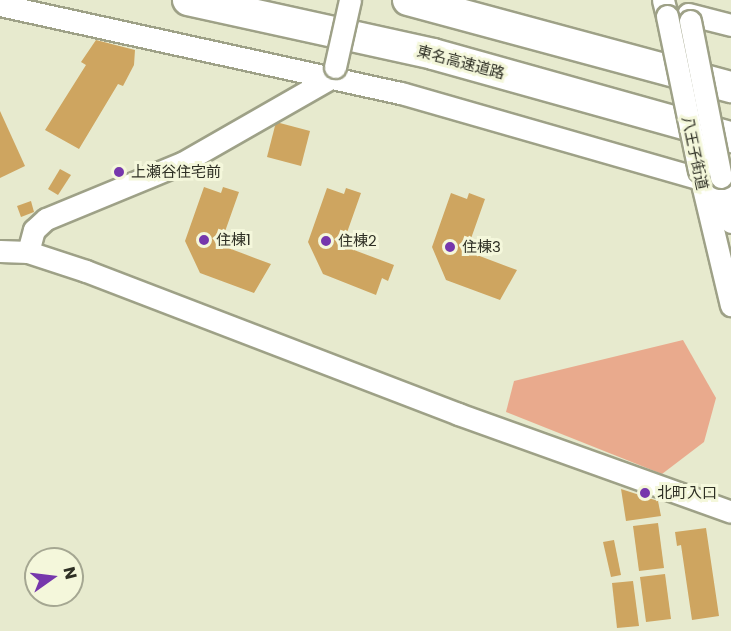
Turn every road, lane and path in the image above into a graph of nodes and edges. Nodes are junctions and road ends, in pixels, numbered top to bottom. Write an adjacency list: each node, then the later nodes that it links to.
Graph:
1 (188, 0): 10 (highway, 東名高速道路)
2 (350, 0): 8 (street, bridge)
3 (408, 0): 9 (highway)
4 (0, 5): 8 (street)
5 (665, 8): 11 (street, 八王子街道, bridge)
6 (688, 12): 7 (street); 12 (street, 八王子街道, bridge)
7 (731, 25)
8 (333, 72): 11 (street); 15 (street)
9 (731, 87)
10 (731, 137)
11 (700, 175): 16 (street, 八王子街道)
12 (725, 180): 13 (street, 八王子街道)
13 (731, 222)
14 (0, 251): 15 (street)
15 (28, 252): 17 (street)
16 (731, 305)
17 (731, 512)

